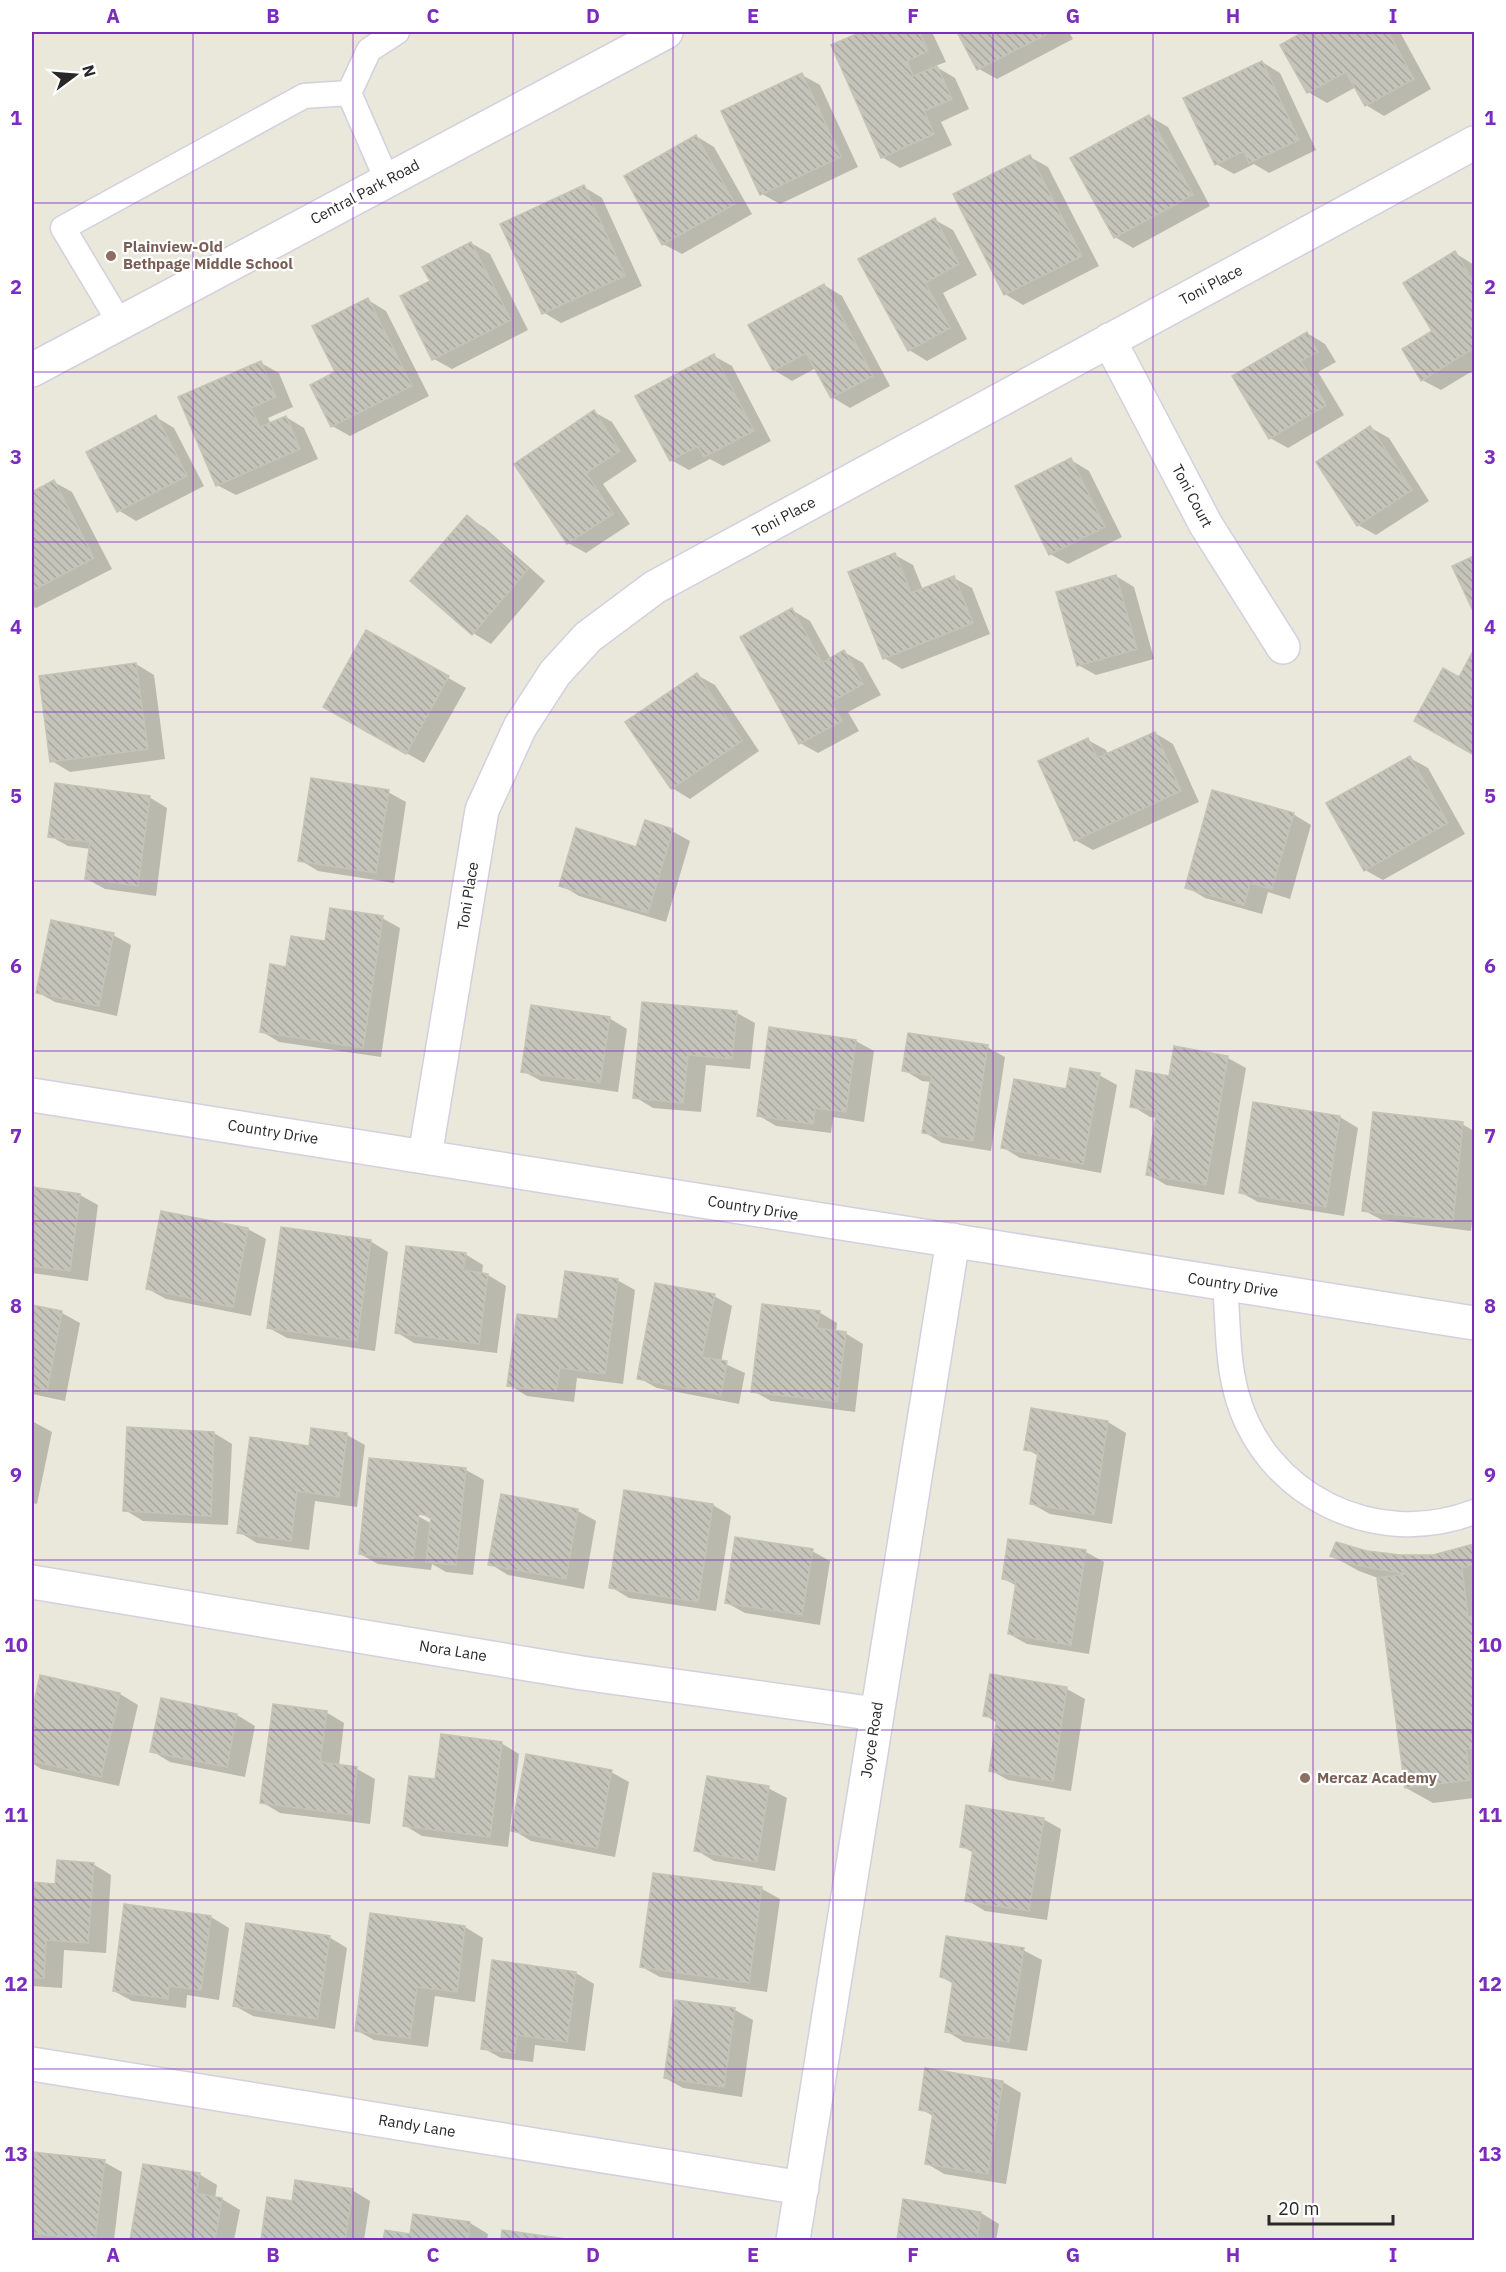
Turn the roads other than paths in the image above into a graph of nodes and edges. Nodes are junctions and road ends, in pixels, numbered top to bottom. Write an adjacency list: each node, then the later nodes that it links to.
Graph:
1 (397, 32): 3 (lane)
2 (666, 32): 5 (street, Central Park Road)
3 (349, 93): 5 (lane); 6 (lane)
4 (1474, 143): 7 (street, Toni Place)
5 (387, 180): 6 (street, Central Park Road)
6 (120, 323): 8 (street, Central Park Road)
7 (1109, 340): 9 (street, Toni Court); 11 (street, Toni Place)
8 (32, 370)
9 (1283, 646)
10 (32, 1095): 11 (street, Country Drive)
11 (425, 1156): 12 (street, Country Drive)
12 (954, 1240): 13 (street, Country Drive); 17 (street, Joyce Road)
13 (1225, 1284): 14 (street, Country Drive); 15 (lane)
14 (1474, 1323)
15 (1474, 1512)
16 (32, 1582): 17 (street, Nora Lane)
17 (876, 1714): 19 (street, Joyce Road)
18 (32, 2064): 19 (street, Randy Lane)
19 (802, 2188): 20 (street, Joyce Road)
20 (793, 2241)

